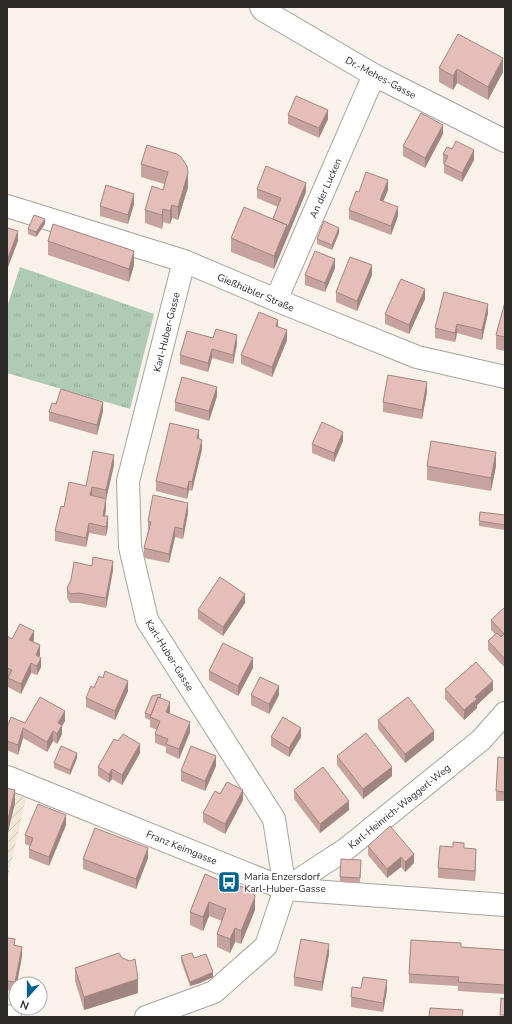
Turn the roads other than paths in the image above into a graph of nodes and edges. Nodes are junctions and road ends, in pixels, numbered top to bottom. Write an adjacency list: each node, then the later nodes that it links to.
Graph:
1 (261, 7): 2 (street, Dr.-Mehes-Gasse)
2 (374, 75): 3 (street, Dr.-Mehes-Gasse); 6 (street, An der Lucken)
3 (505, 141)
4 (7, 206): 5 (street, Gießhübler Straße)
5 (184, 261): 6 (street, Gießhübler Straße); 10 (street, Karl-Huber-Gasse)
6 (276, 300): 7 (street, Gießhübler Straße)
7 (505, 377)
8 (505, 713): 10 (street, Karl-Heinrich-Waggerl-Weg)
9 (7, 777): 10 (street, Franz Keimgasse)
10 (285, 889): 11 (street, Franz Keimgasse); 14 (street)
11 (505, 905)
12 (7, 1016): 13 (street)
13 (10, 1017)
14 (146, 1017)

